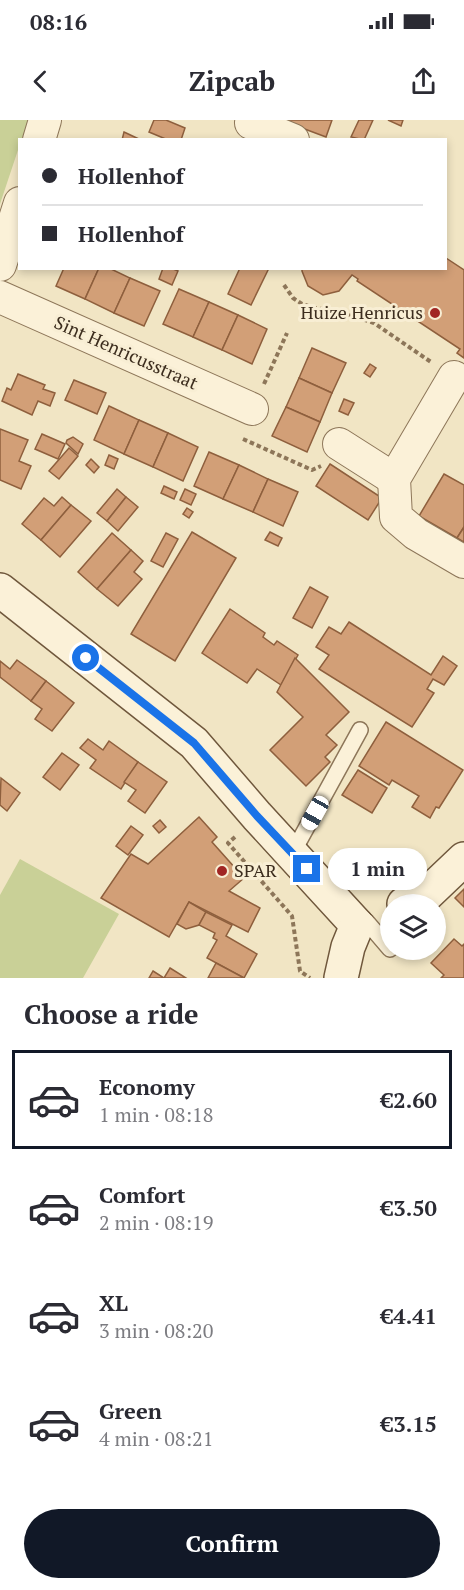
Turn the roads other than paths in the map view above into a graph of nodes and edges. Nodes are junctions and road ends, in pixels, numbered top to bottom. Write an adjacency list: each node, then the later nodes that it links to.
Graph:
1 (45, 120): 3 (street)
2 (252, 120): 4 (street)
3 (40, 138)
4 (287, 138)
5 (11, 214): 6 (street)
6 (0, 265)
7 (0, 297): 9 (street, Sint Henricusstraat)
8 (454, 377): 11 (street)
9 (246, 423)
10 (339, 444): 11 (street)
11 (394, 479): 12 (street)
12 (464, 562)
13 (0, 590): 15 (street)
14 (360, 730): 15 (lane)
15 (292, 854): 18 (street)
16 (464, 859): 17 (street)
17 (427, 894)
18 (371, 918): 19 (lane); 20 (street)
19 (380, 932)
20 (341, 978)

